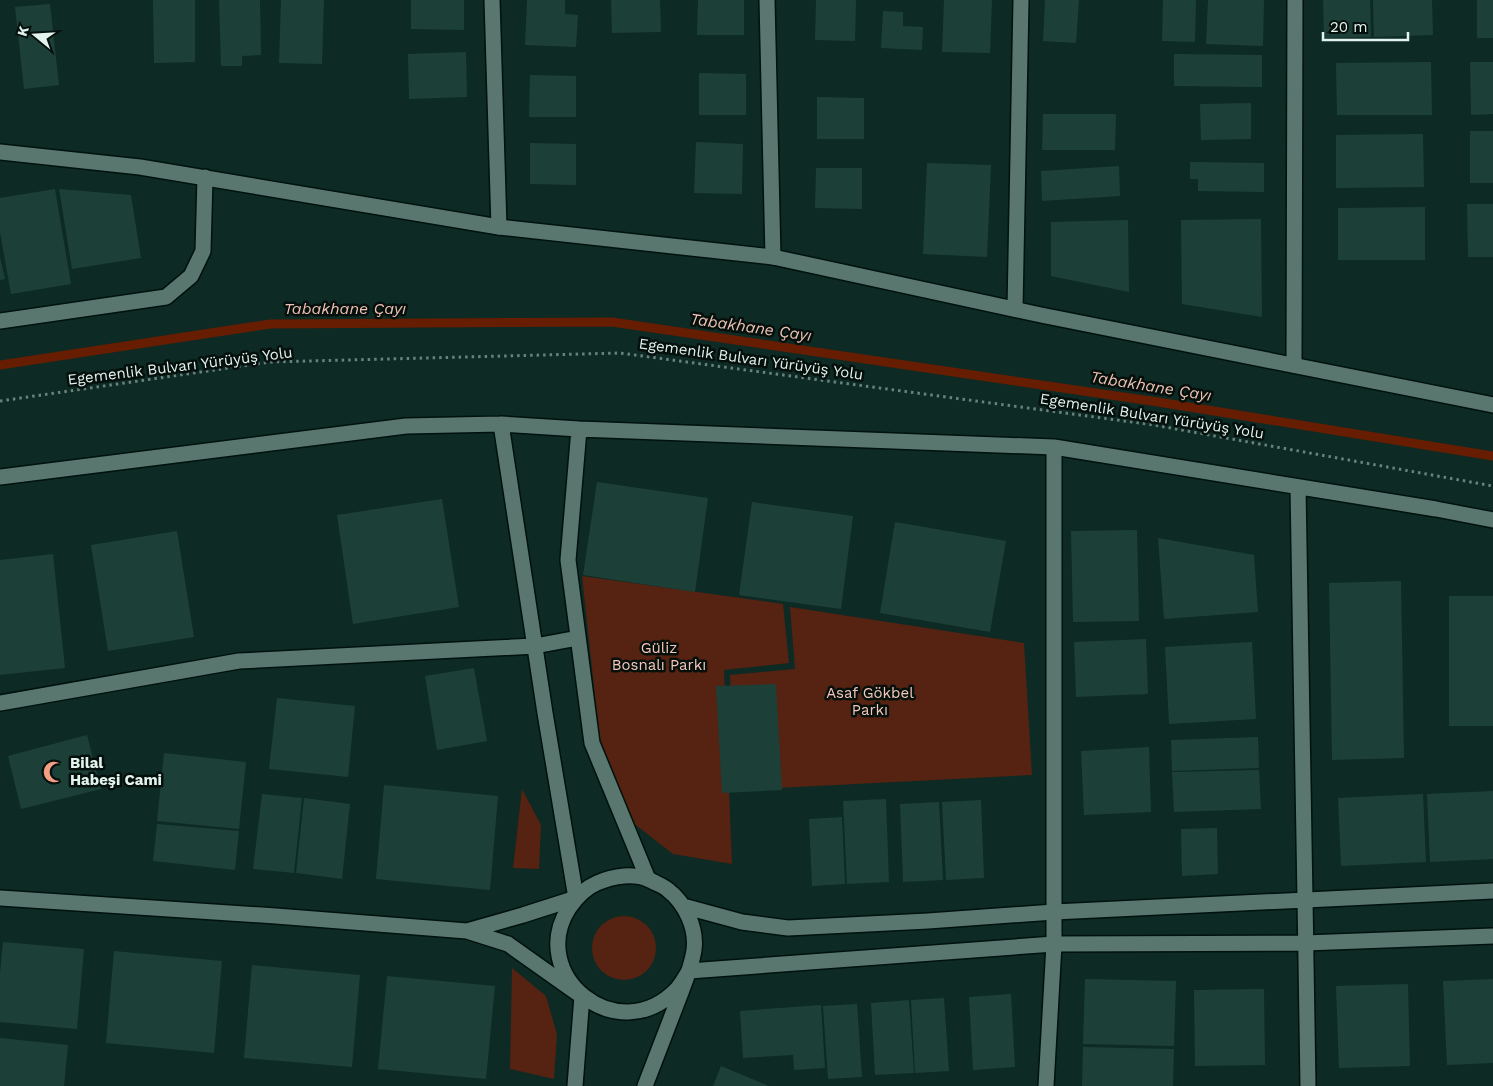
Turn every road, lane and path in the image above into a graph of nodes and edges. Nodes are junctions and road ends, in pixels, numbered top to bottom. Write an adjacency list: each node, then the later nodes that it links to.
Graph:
1 (492, 0): 7 (street)
2 (767, 0): 8 (street)
3 (1021, 0): 9 (street)
4 (1295, 0): 11 (street)
5 (0, 152): 6 (street)
6 (205, 177): 7 (street); 10 (street)
7 (499, 226): 8 (street)
8 (773, 257): 9 (street)
9 (1015, 309): 11 (street)
10 (0, 321)
11 (1294, 365): 13 (street)
12 (0, 401): 18 (path, Egemenlik Bulvarı Yürüyüş Yolu)
13 (1493, 405)
14 (501, 424): 15 (street); 17 (street); 22 (street)
15 (579, 429): 16 (street); 21 (street)
16 (1054, 448): 19 (street); 30 (street)
17 (0, 477)
18 (1493, 486)
19 (1298, 487): 20 (street); 28 (street)
20 (1493, 520)
21 (578, 638): 22 (street); 24 (street)
22 (535, 646): 23 (street); 27 (street)
23 (0, 703)
24 (648, 879): 27 (street); 29 (street)
25 (1493, 891): 28 (street)
26 (0, 898): 31 (street)
27 (576, 898): 31 (street); 36 (street)
28 (1305, 899): 30 (street); 33 (street)
29 (683, 906): 30 (street); 35 (street)
30 (1054, 912): 34 (street)
31 (467, 931): 36 (street)
32 (1493, 936): 33 (street)
33 (1305, 943): 34 (street); 40 (street)
34 (1054, 944): 35 (street); 37 (street)
35 (689, 971): 36 (street); 39 (street)
36 (582, 996): 38 (street)
37 (1042, 1085)
38 (575, 1086)
39 (645, 1086)
40 (1308, 1086)

